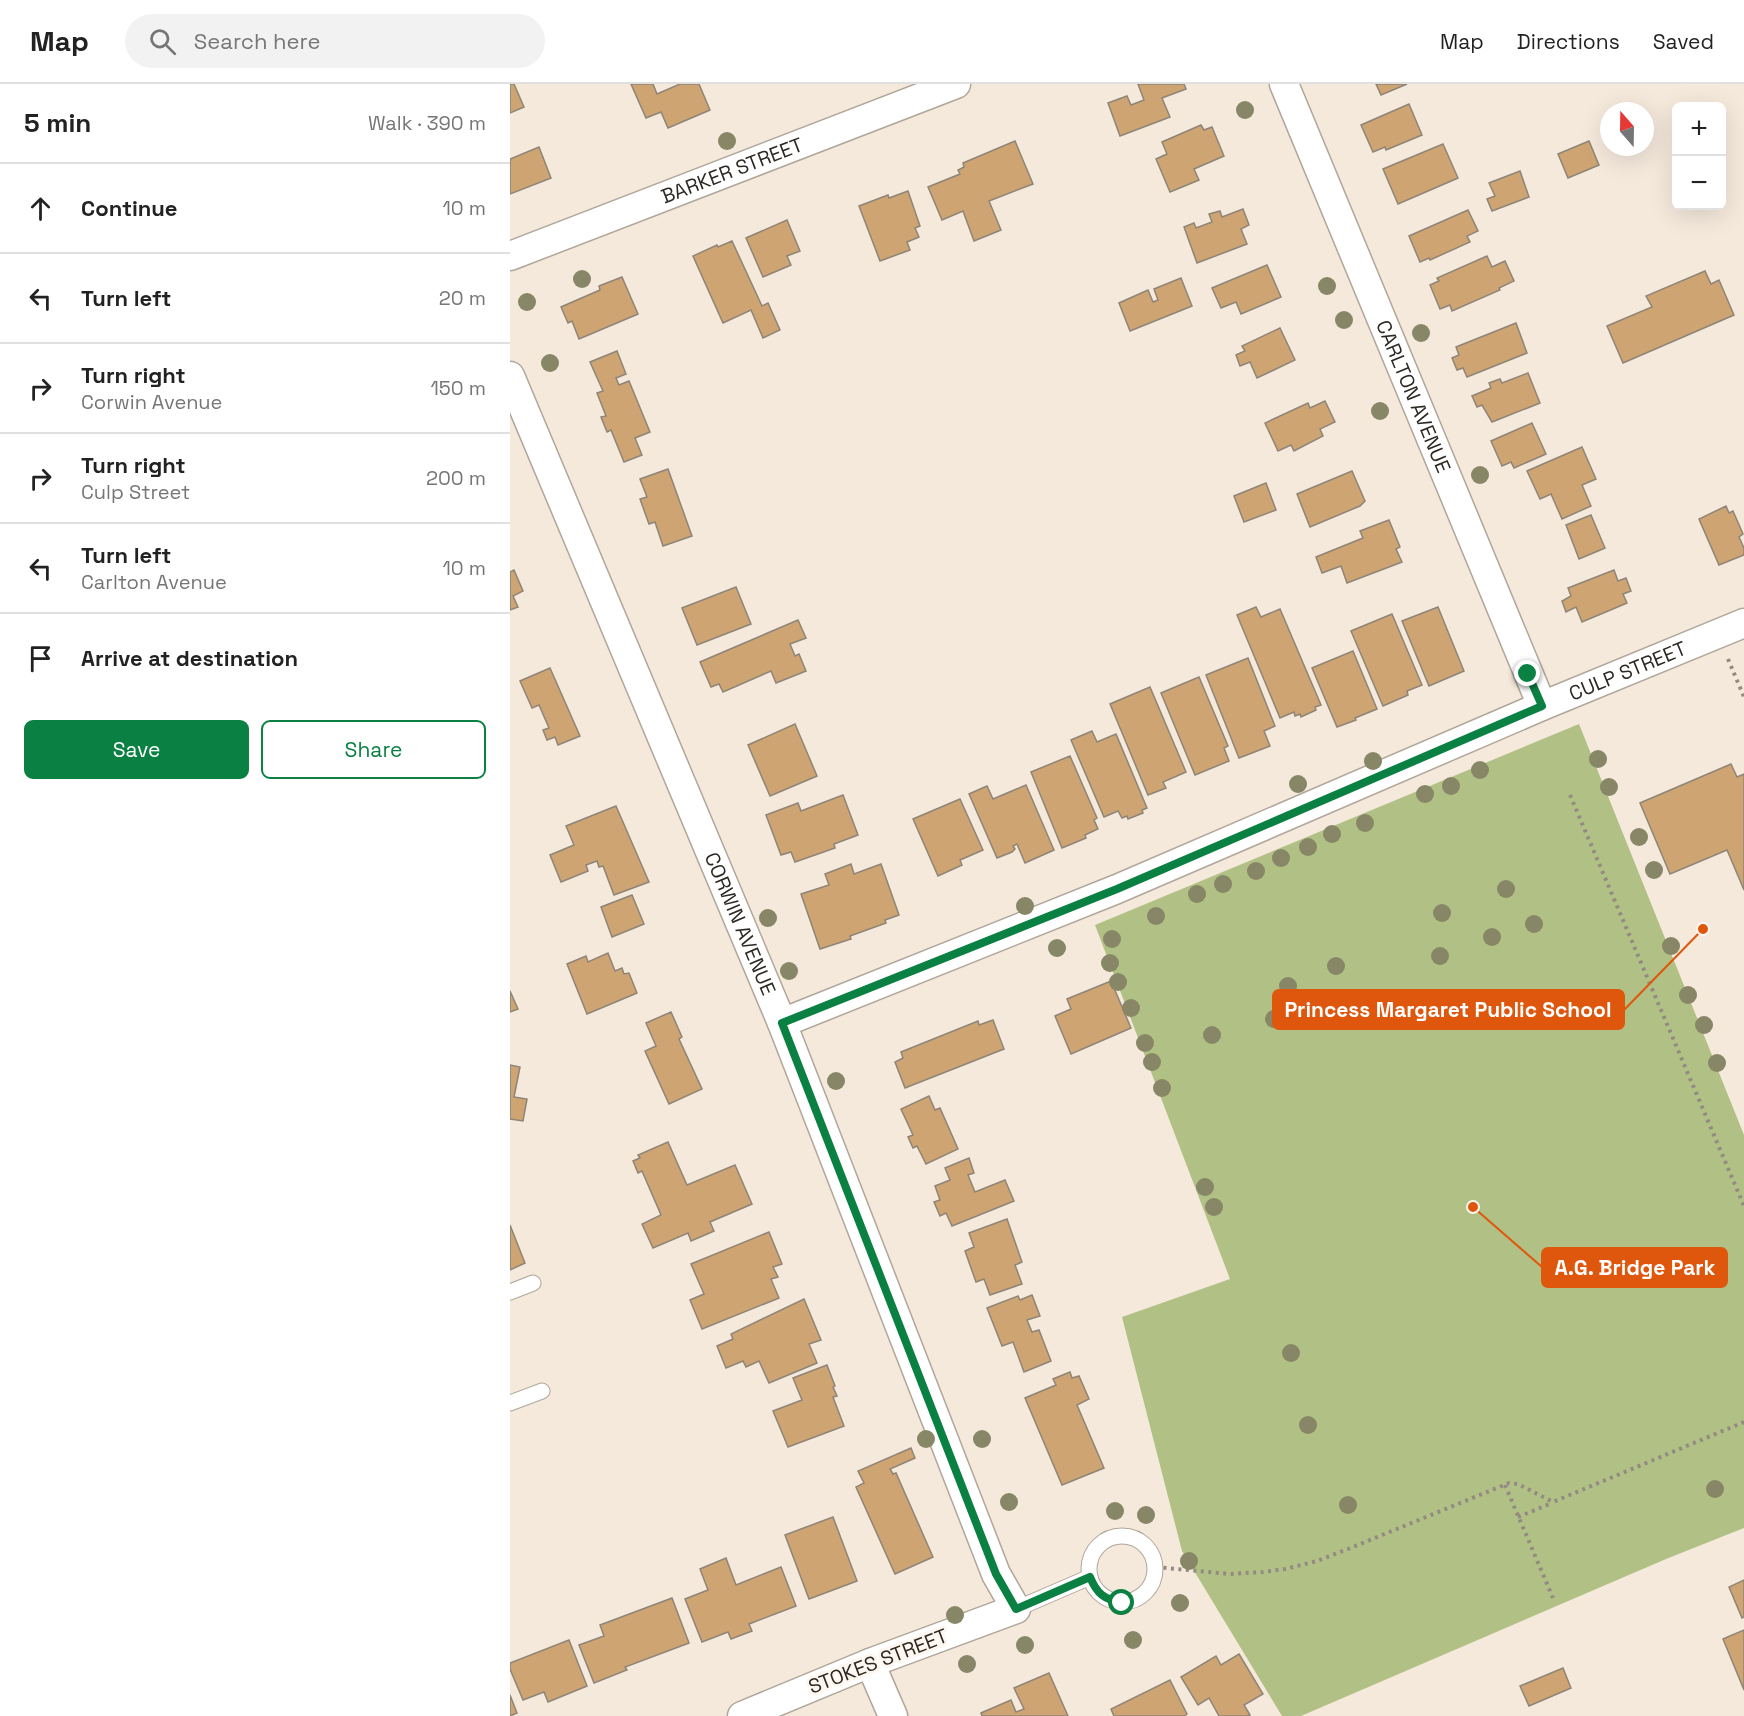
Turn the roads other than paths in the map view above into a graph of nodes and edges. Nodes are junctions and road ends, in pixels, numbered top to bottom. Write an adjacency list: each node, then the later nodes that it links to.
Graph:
1 (956, 84): 3 (street, BARKER STREET)
2 (1284, 84): 6 (street, CARLTON AVENUE)
3 (510, 256)
4 (510, 376): 7 (street, CORWIN AVENUE)
5 (1744, 623): 6 (street, CULP STREET)
6 (1542, 706): 7 (street, CULP STREET)
7 (782, 1023): 13 (street, CORWIN AVENUE)
8 (534, 1283): 9 (lane)
9 (510, 1292)
10 (542, 1391): 11 (lane)
11 (510, 1403)
12 (1090, 1577): 12 (lane); 13 (lane)
13 (1016, 1609): 14 (street, STOKES STREET)
14 (870, 1663): 15 (street, STOKES STREET); 16 (street)
15 (741, 1716)
16 (893, 1716)

